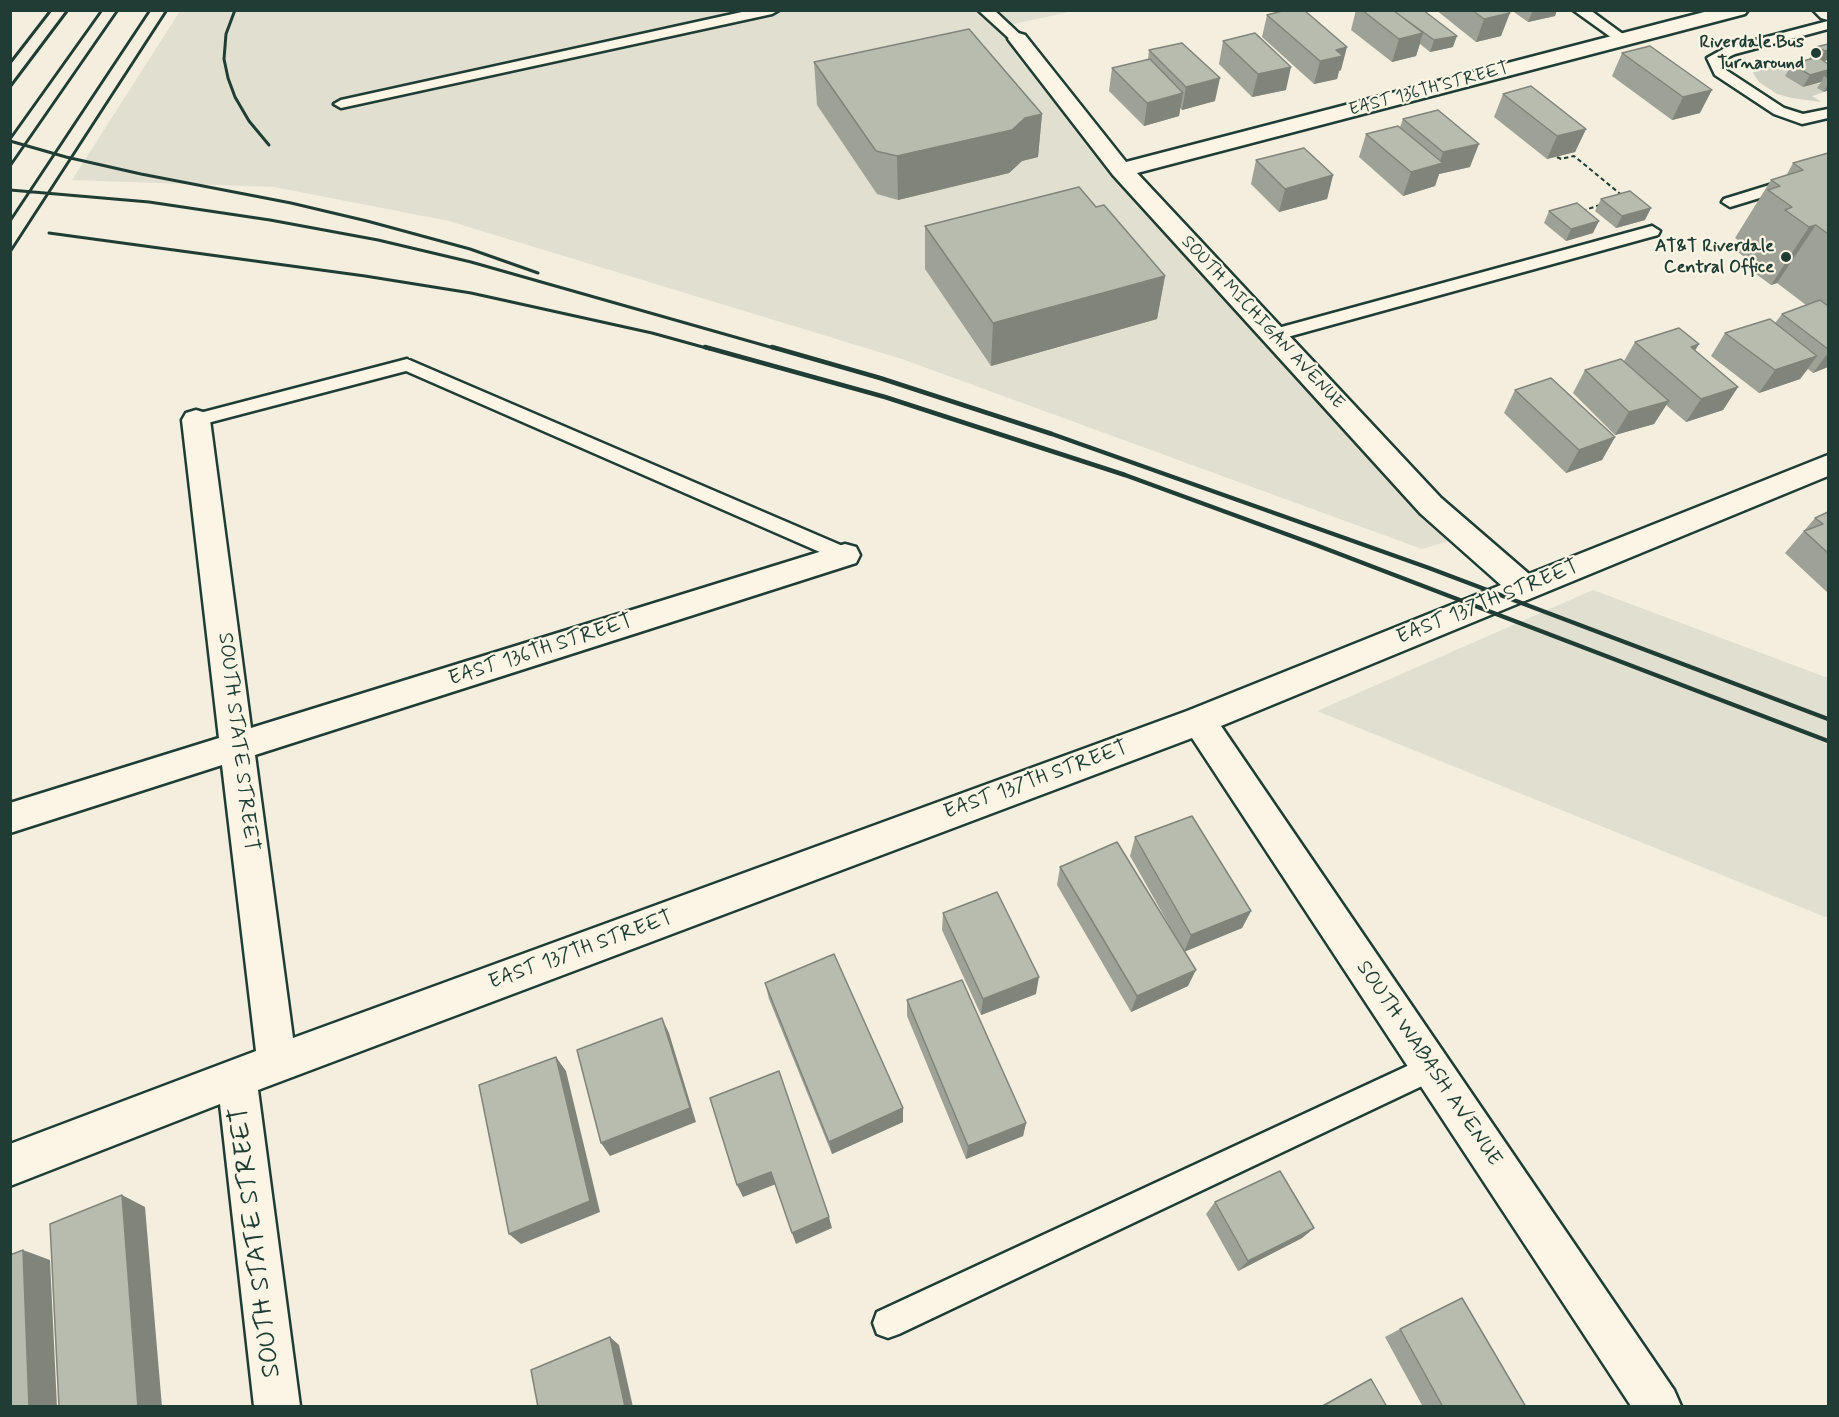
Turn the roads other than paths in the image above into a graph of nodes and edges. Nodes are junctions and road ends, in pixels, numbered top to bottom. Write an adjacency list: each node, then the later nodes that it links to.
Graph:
1 (772, 10): 10 (lane)
2 (985, 10): 8 (lane)
3 (1580, 10): 9 (lane)
4 (1738, 10): 9 (street, EAST 136TH STREET)
5 (1823, 10): 6 (street)
6 (1828, 14)
7 (1828, 26): 11 (lane)
8 (1018, 39): 12 (street, SOUTH MICHIGAN AVENUE)
9 (1624, 40): 12 (street, EAST 136TH STREET)
10 (341, 104)
11 (1828, 114)
12 (1121, 170): 16 (street, SOUTH MICHIGAN AVENUE)
13 (1828, 172): 14 (lane)
14 (1730, 202)
15 (1652, 231): 16 (lane)
16 (1273, 335): 20 (street, SOUTH MICHIGAN AVENUE)
17 (196, 420): 19 (lane); 22 (street, SOUTH STATE STREET)
18 (1828, 465): 20 (street, EAST 137TH STREET)
19 (845, 555): 22 (street, EAST 136TH STREET)
20 (1526, 588): 21 (street, EAST 137TH STREET)
21 (1199, 721): 24 (street, EAST 137TH STREET); 25 (street, SOUTH WABASH AVENUE)
22 (238, 747): 23 (street, EAST 136TH STREET); 24 (street, SOUTH STATE STREET)
23 (10, 818)
24 (277, 1064): 26 (street, EAST 137TH STREET)
25 (1431, 1068): 28 (lane); 30 (street, SOUTH WABASH AVENUE)
26 (237, 1078): 27 (street, EAST 137TH STREET); 29 (street, SOUTH STATE STREET)
27 (10, 1165)
28 (888, 1323)
29 (277, 1407)
30 (1658, 1407)

